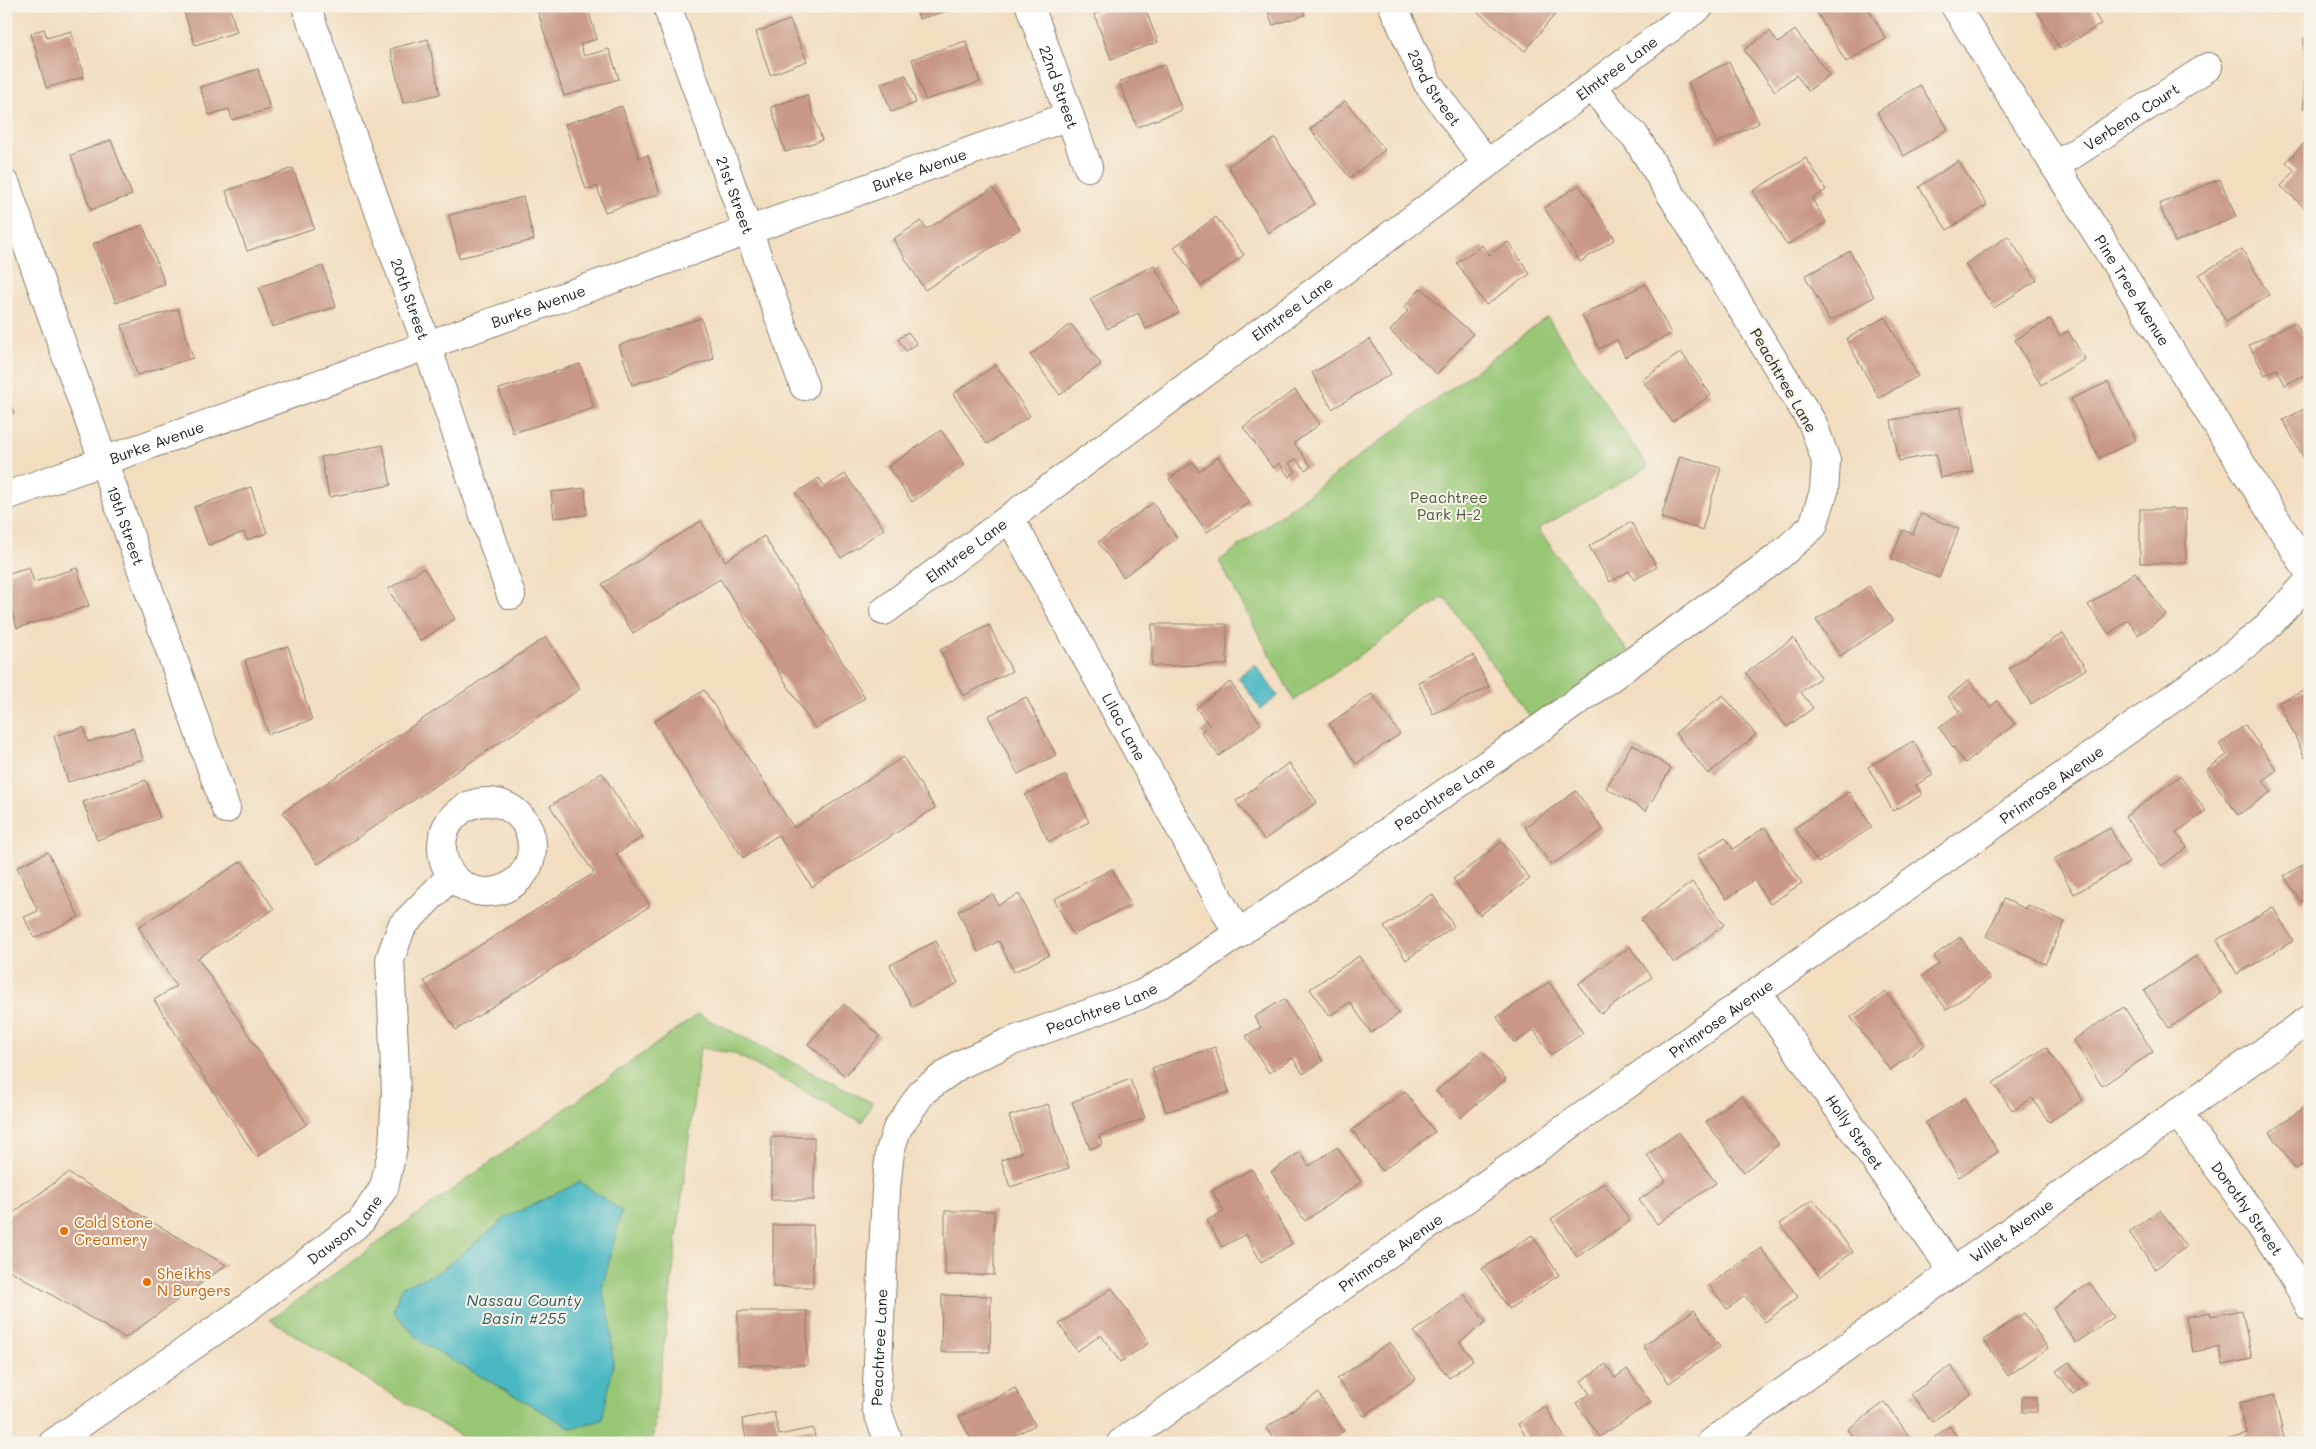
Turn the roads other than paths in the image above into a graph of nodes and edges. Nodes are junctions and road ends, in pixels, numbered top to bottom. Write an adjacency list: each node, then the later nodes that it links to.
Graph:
1 (306, 6): 15 (street, 20th Street)
2 (667, 6): 14 (street, 21st Street)
3 (1030, 6): 9 (street, 22nd Street)
4 (1393, 6): 10 (street, 23rd Street)
5 (1700, 6): 8 (street, Elmtree Lane)
6 (1955, 6): 11 (street, Pine Tree Avenue)
7 (2208, 67): 11 (street, Verbena Court)
8 (1593, 86): 10 (street, Elmtree Lane); 26 (street, Peachtree Lane)
9 (1069, 116): 12 (street, 22nd Street); 14 (street, Burke Avenue)
10 (1486, 163): 19 (street, Elmtree Lane)
11 (2055, 166): 20 (street, Pine Tree Avenue)
12 (1088, 167)
13 (6, 185): 17 (street, 19th Street)
14 (747, 232): 15 (street, Burke Avenue); 16 (street, 21st Street)
15 (427, 346): 17 (street, Burke Avenue); 22 (street, 20th Street)
16 (804, 386)
17 (104, 461): 18 (street, Burke Avenue); 24 (street, 19th Street)
18 (6, 496)
19 (1010, 518): 23 (street, Elmtree Lane); 26 (street, Lilac Lane)
20 (2310, 574)
21 (2310, 580): 27 (street, Primrose Avenue)
22 (511, 595)
23 (884, 610)
24 (226, 809)
25 (451, 876): 32 (street, Dawson Lane)
26 (1238, 934): 33 (street, Peachtree Lane)
27 (1757, 992): 30 (street, Holly Street); 34 (street, Primrose Avenue)
28 (2310, 1019): 29 (street, Willet Avenue)
29 (2178, 1113): 30 (street, Willet Avenue); 31 (street, Dorothy Street)
30 (1953, 1271): 35 (street, Willet Avenue)
31 (2310, 1307)
32 (53, 1443)
33 (889, 1443)
34 (1120, 1443)
35 (1712, 1443)

